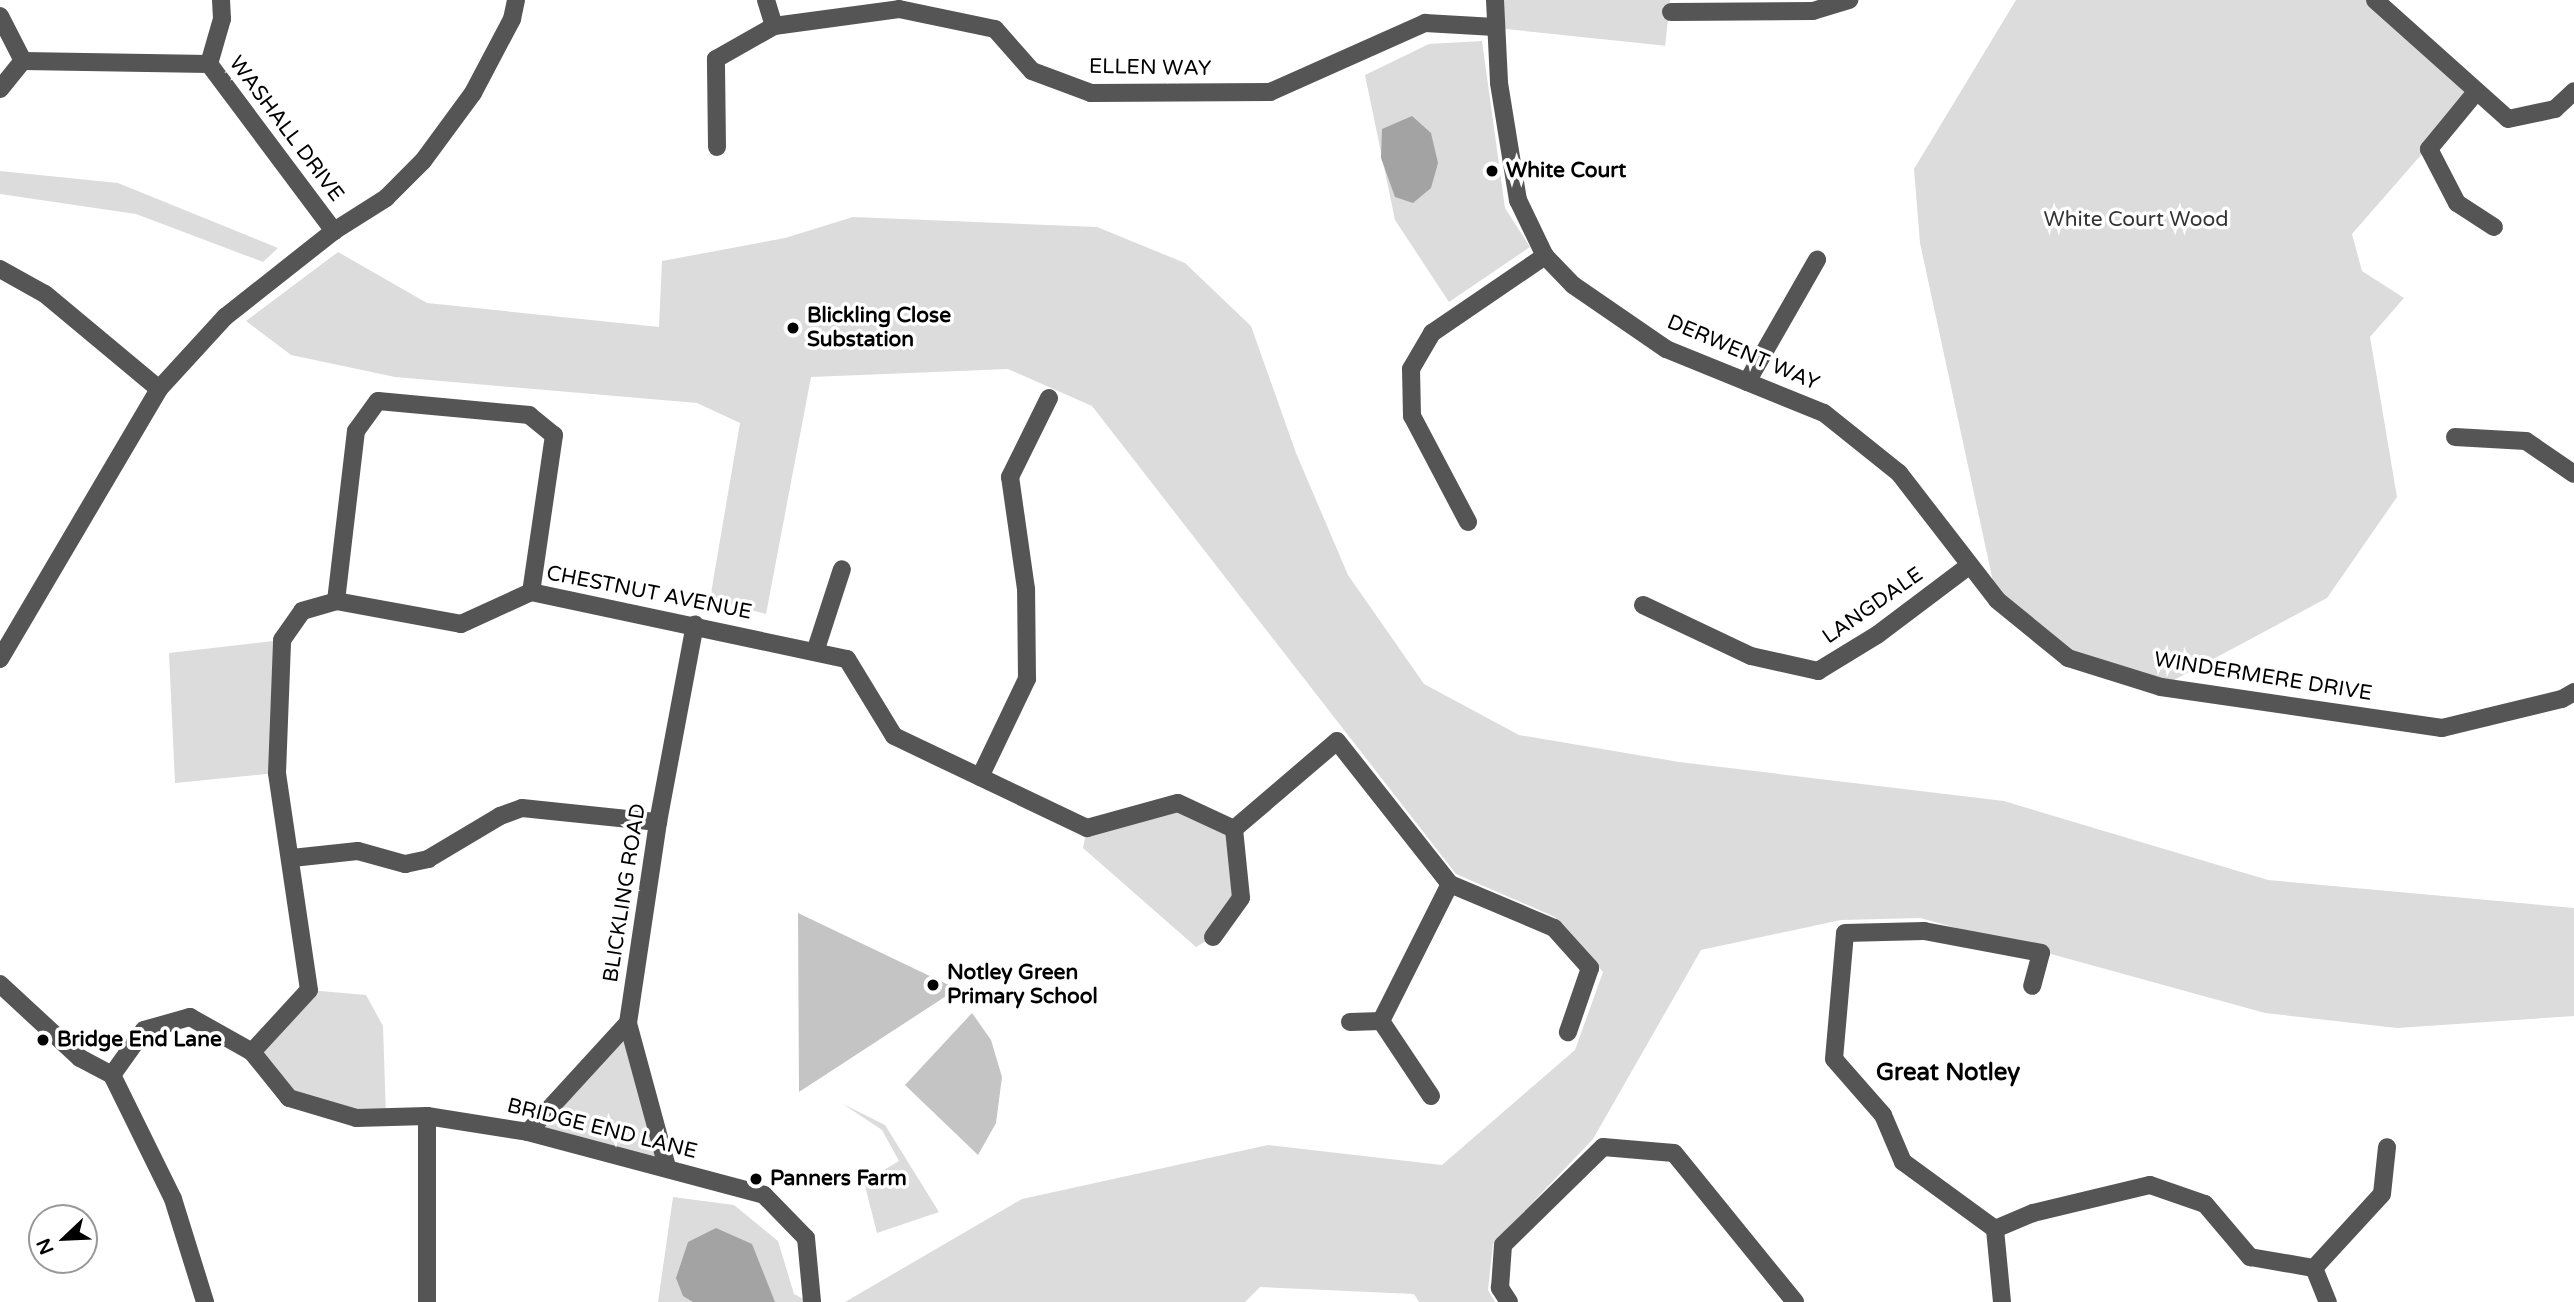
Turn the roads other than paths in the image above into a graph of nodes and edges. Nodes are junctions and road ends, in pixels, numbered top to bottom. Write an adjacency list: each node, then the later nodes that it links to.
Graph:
1 (221, 0): 12 (street)
2 (516, 0): 18 (street)
3 (766, 0): 9 (street)
4 (1495, 0): 10 (street, DERWENT WAY)
5 (1849, 0): 7 (street)
6 (2375, 0): 15 (street)
7 (1671, 12)
8 (0, 16): 11 (street)
9 (774, 26): 10 (street, ELLEN WAY); 16 (street, ELLEN WAY)
10 (1495, 27): 19 (street, DERWENT WAY)
11 (23, 61): 12 (street, WASHALL DRIVE); 13 (street)
12 (209, 64): 18 (street, WASHALL DRIVE)
13 (0, 89)
14 (2574, 91): 15 (street)
15 (2476, 92): 17 (street)
16 (717, 147)
17 (2494, 227)
18 (334, 231): 23 (street)
19 (1545, 256): 22 (street, DERWENT WAY); 28 (street)
20 (1817, 260): 22 (street)
21 (0, 269): 23 (street)
22 (1747, 382): 26 (street, DERWENT WAY)
23 (159, 389): 35 (street)
24 (1049, 398): 38 (street)
25 (2455, 437): 27 (street)
26 (1899, 473): 29 (street, WINDERMERE DRIVE)
27 (2574, 474)
28 (1468, 522)
29 (1970, 565): 33 (street, LANGDALE); 37 (street, WINDERMERE DRIVE)
30 (842, 569): 36 (street)
31 (531, 592): 32 (street, CHESTNUT AVENUE); 32 (street); 34 (street, CHESTNUT AVENUE)
32 (336, 601): 41 (street, CHESTNUT AVENUE)
33 (1643, 605)
34 (695, 624): 36 (street, CHESTNUT AVENUE); 39 (street, BLICKLING ROAD)
35 (2, 649)
36 (815, 652): 38 (street, CHESTNUT AVENUE)
37 (2574, 692)
38 (980, 777): 40 (street, CHESTNUT AVENUE)
39 (658, 822): 41 (street); 48 (street, BLICKLING ROAD)
40 (1234, 829): 42 (street); 43 (street)
41 (292, 858): 50 (street, CHESTNUT AVENUE)
42 (1450, 884): 47 (street); 49 (street)
43 (1213, 937)
44 (0, 984): 51 (street)
45 (2032, 986): 57 (street)
46 (1350, 1021): 47 (street)
47 (1381, 1021): 52 (street)
48 (628, 1023): 54 (street); 56 (street, BLICKLING ROAD)
49 (1567, 1032)
50 (252, 1052): 51 (street, BRIDGE END LANE); 53 (street, BRIDGE END LANE)
51 (112, 1074): 60 (street)
52 (1431, 1096)
53 (427, 1116): 54 (street, BRIDGE END LANE); 61 (street)
54 (528, 1132): 56 (street, BRIDGE END LANE)
55 (2387, 1147): 58 (street)
56 (667, 1167): 59 (street, BRIDGE END LANE)
57 (1995, 1229): 58 (street); 64 (street)
58 (2315, 1268): 65 (street)
59 (812, 1301)
60 (205, 1302)
61 (427, 1302)
62 (1508, 1302): 63 (street)
63 (1795, 1302)
64 (2002, 1302)
65 (2328, 1302)

